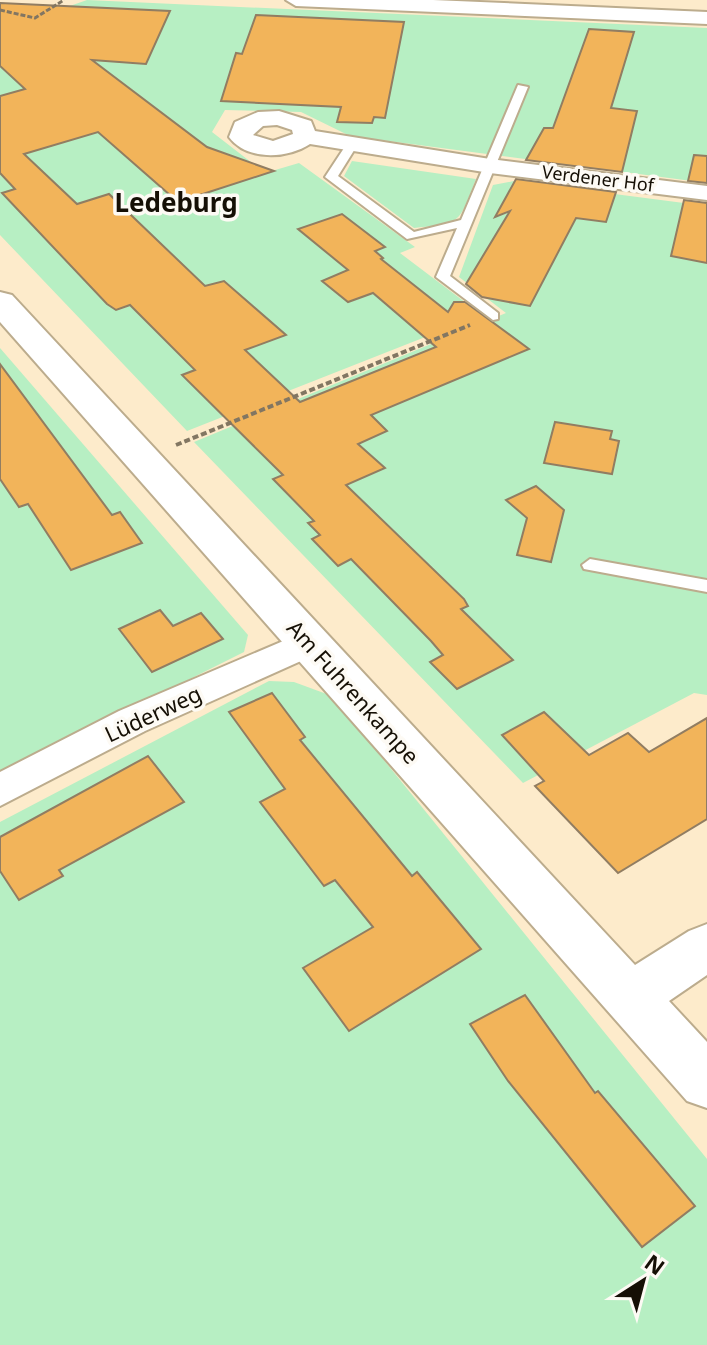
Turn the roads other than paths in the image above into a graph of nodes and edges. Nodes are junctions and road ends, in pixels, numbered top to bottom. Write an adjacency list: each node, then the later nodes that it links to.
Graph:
1 (296, 0): 2 (street)
2 (582, 6): 3 (street)
3 (707, 18)
4 (522, 87): 7 (lane)
5 (305, 136): 6 (street, Verdener Hof)
6 (352, 144): 7 (street, Verdener Hof); 9 (lane)
7 (490, 166): 8 (street, Verdener Hof); 9 (lane)
8 (707, 193)
9 (466, 222): 11 (lane)
10 (0, 302): 14 (street, Am Fuhrenkampe)
11 (493, 316)
12 (590, 565): 13 (lane)
13 (707, 586)
14 (309, 643): 15 (street, Lüderweg); 17 (street, Am Fuhrenkampe)
15 (0, 790)
16 (707, 947): 17 (street)
17 (631, 996): 18 (street, Am Fuhrenkampe)
18 (707, 1082)

